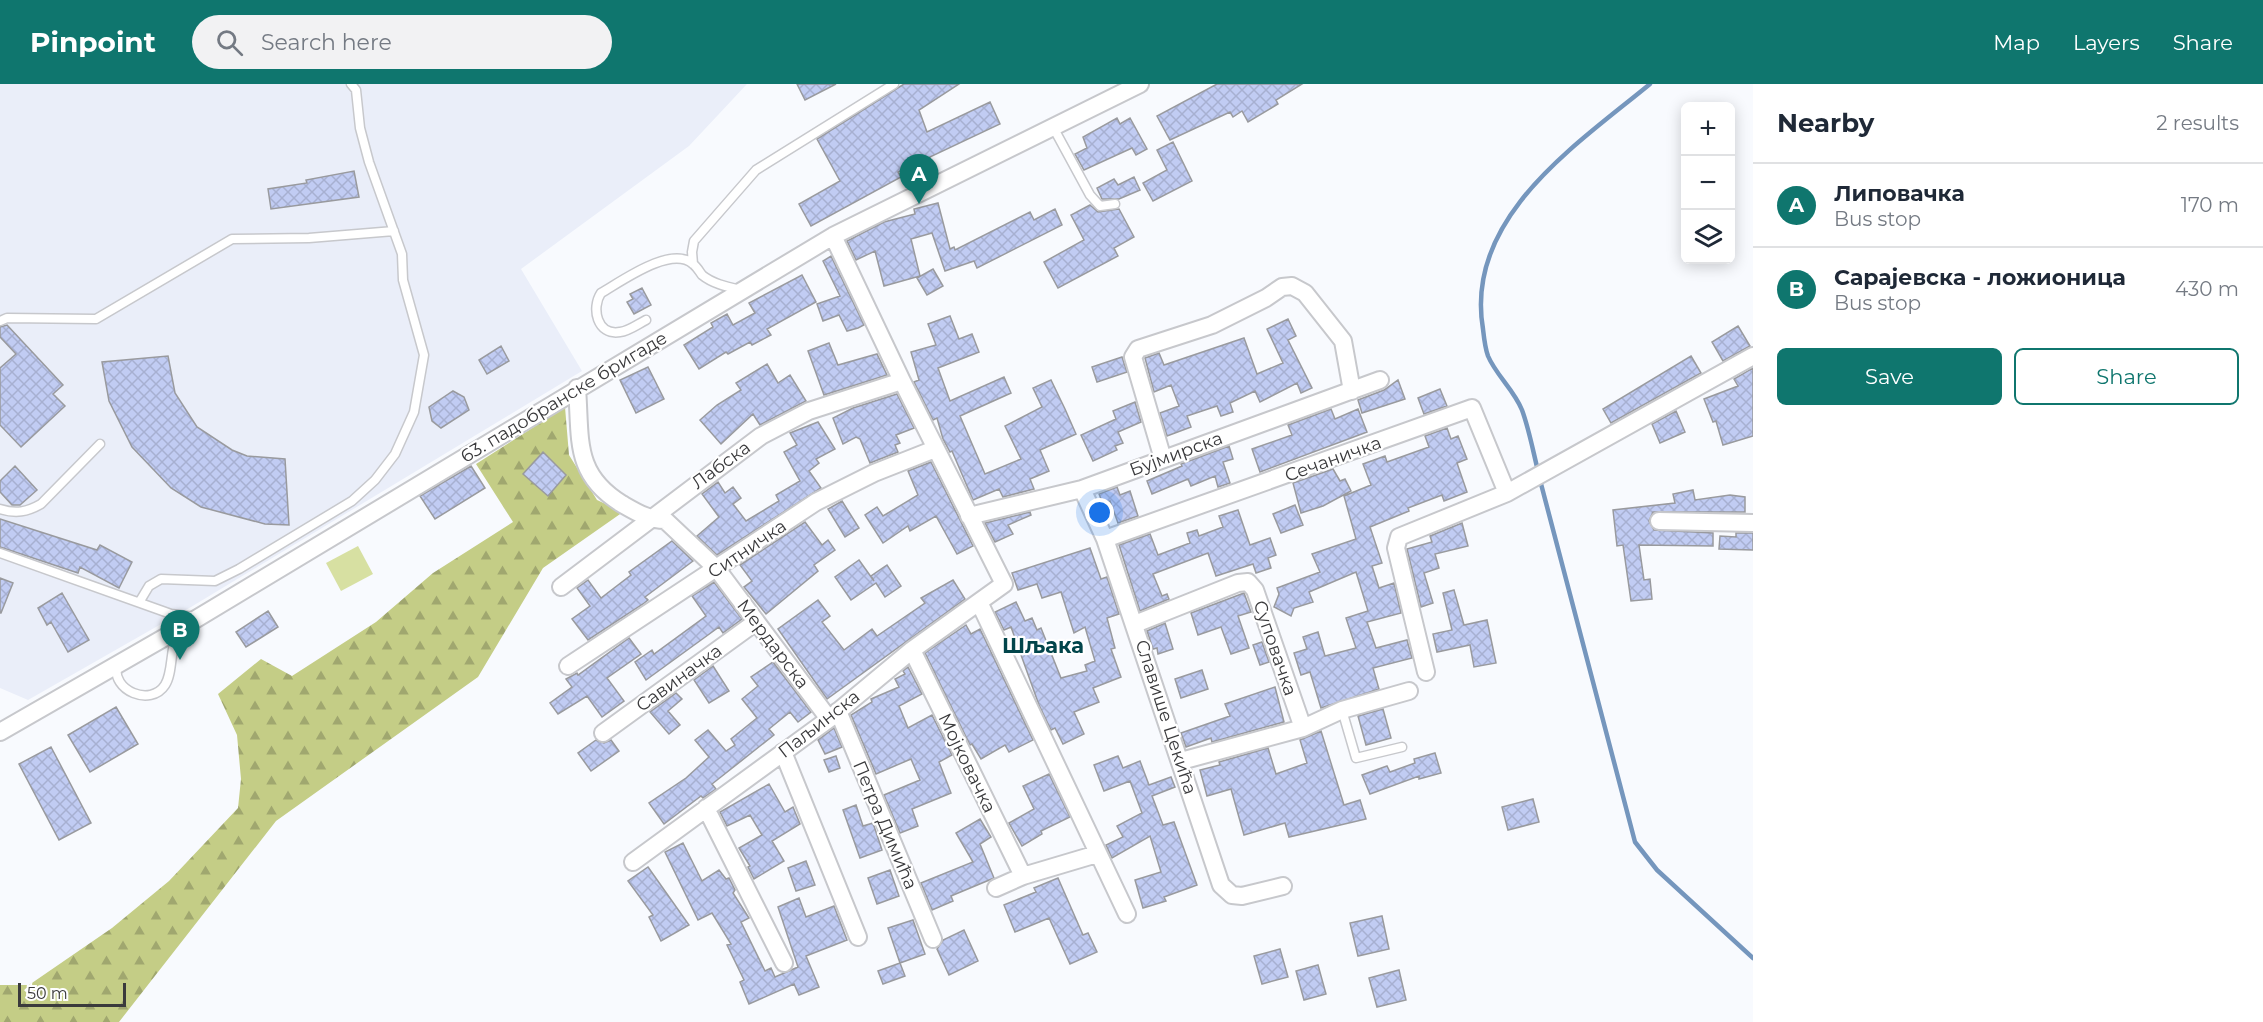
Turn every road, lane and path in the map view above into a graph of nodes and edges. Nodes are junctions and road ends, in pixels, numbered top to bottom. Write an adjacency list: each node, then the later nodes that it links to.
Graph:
1 (351, 84): 6 (lane)
2 (894, 84): 8 (lane)
3 (1140, 84): 4 (street, 63. падобранске бригаде)
4 (1053, 126): 5 (lane); 7 (street, 63. падобранске бригаде)
5 (1115, 204)
6 (394, 231): 11 (lane); 31 (lane)
7 (833, 236): 9 (street, 63. падобранске бригаде); 14 (street)
8 (693, 264): 9 (lane); 10 (lane)
9 (741, 290): 15 (street, 63. падобранске бригаде)
10 (646, 320)
11 (0, 321)
12 (1753, 356): 21 (street)
13 (1380, 380): 16 (street, Бујмирска)
14 (902, 381): 18 (street); 24 (street, Лабска)
15 (577, 388): 24 (street, Мердарска); 33 (street, 63. падобранске бригаде)
16 (1352, 391): 19 (street, Бујмирска); 19 (street)
17 (100, 444): 22 (lane)
18 (935, 448): 23 (street); 29 (street, Ситничка)
19 (1163, 459): 20 (street, Бујмирска)
20 (1082, 489): 23 (street, Бујмирска); 27 (street, Славише Цекића)
21 (1507, 494): 27 (street, Сечаничка); 40 (street)
22 (0, 509)
23 (969, 516): 32 (street, Паљинска)
24 (649, 518): 29 (street, Мердарска); 30 (street, Лабска)
25 (1659, 521): 26 (street)
26 (1753, 523)
27 (1105, 538): 35 (street, Славише Цекића)
28 (0, 553): 31 (lane)
29 (717, 569): 34 (street, Мердарска); 39 (street, Ситничка)
30 (561, 587)
31 (140, 601): 33 (lane)
32 (979, 602): 37 (street, Паљинска); 51 (street)
33 (198, 618): 36 (street, 63. падобранске бригаде)
34 (756, 622): 43 (street, Мердарска); 46 (street, Савиначка)
35 (1135, 624): 44 (street, Суповачка); 49 (street, Славише Цекића)
36 (181, 628): 38 (street, 63. падобранске бригаде); 38 (lane)
37 (912, 650): 43 (street, Паљинска); 53 (street, Мојковачка)
38 (117, 664): 45 (street, 63. падобранске бригаде)
39 (568, 666)
40 (1426, 672)
41 (1409, 691): 42 (street)
42 (1342, 710): 44 (street); 47 (lane)
43 (833, 715): 48 (street, Паљинска); 58 (street, Петра Димића)
44 (1303, 729): 49 (street)
45 (0, 732)
46 (603, 734)
47 (1402, 747)
48 (783, 752): 50 (street, Паљинска); 57 (street)
49 (1181, 761): 54 (street, Славише Цекића)
50 (706, 808): 52 (street, Паљинска); 59 (street)
51 (1097, 854): 53 (street); 56 (street)
52 (633, 862)
53 (1023, 876): 55 (street)
54 (1283, 886)
55 (996, 888)
56 (1126, 914)
57 (858, 937)
58 (933, 939)
59 (784, 963)

